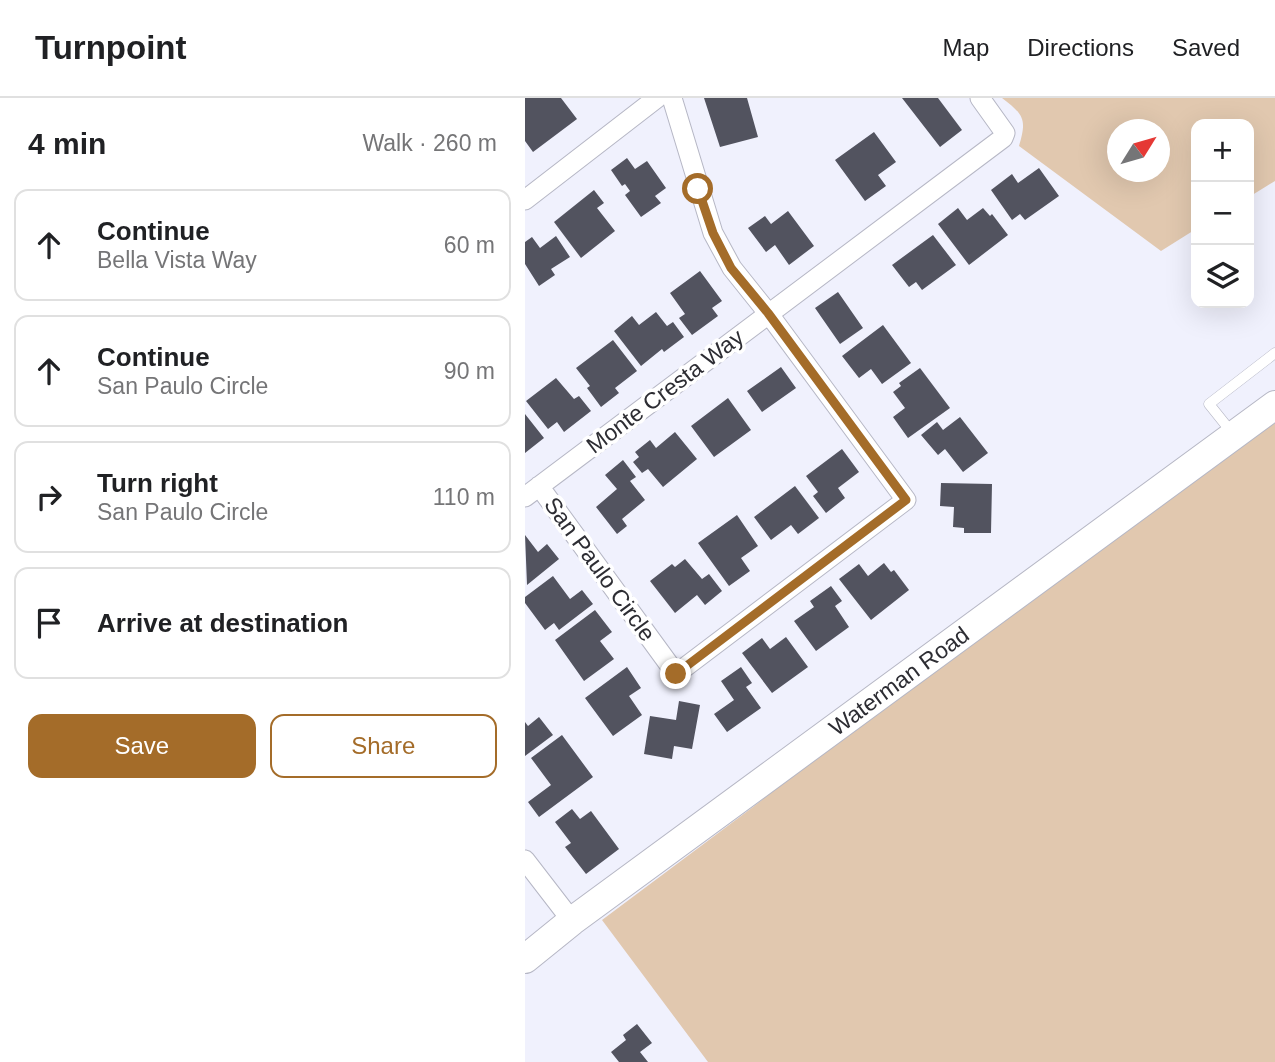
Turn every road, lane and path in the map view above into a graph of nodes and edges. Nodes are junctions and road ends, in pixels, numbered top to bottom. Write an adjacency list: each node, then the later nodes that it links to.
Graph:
1 (657, 98): 4 (street)
2 (672, 98): 5 (street)
3 (980, 98): 5 (street, Monte Cresta Way)
4 (525, 200)
5 (768, 313): 9 (street, Monte Cresta Way); 9 (street, San Paulo Circle)
6 (1275, 353): 8 (lane)
7 (1275, 405): 8 (main road, Waterman Road)
8 (1234, 436): 11 (main road, Waterman Road)
9 (532, 491)
10 (525, 860): 11 (street)
11 (572, 921): 12 (main road, Waterman Road)
12 (525, 959)

